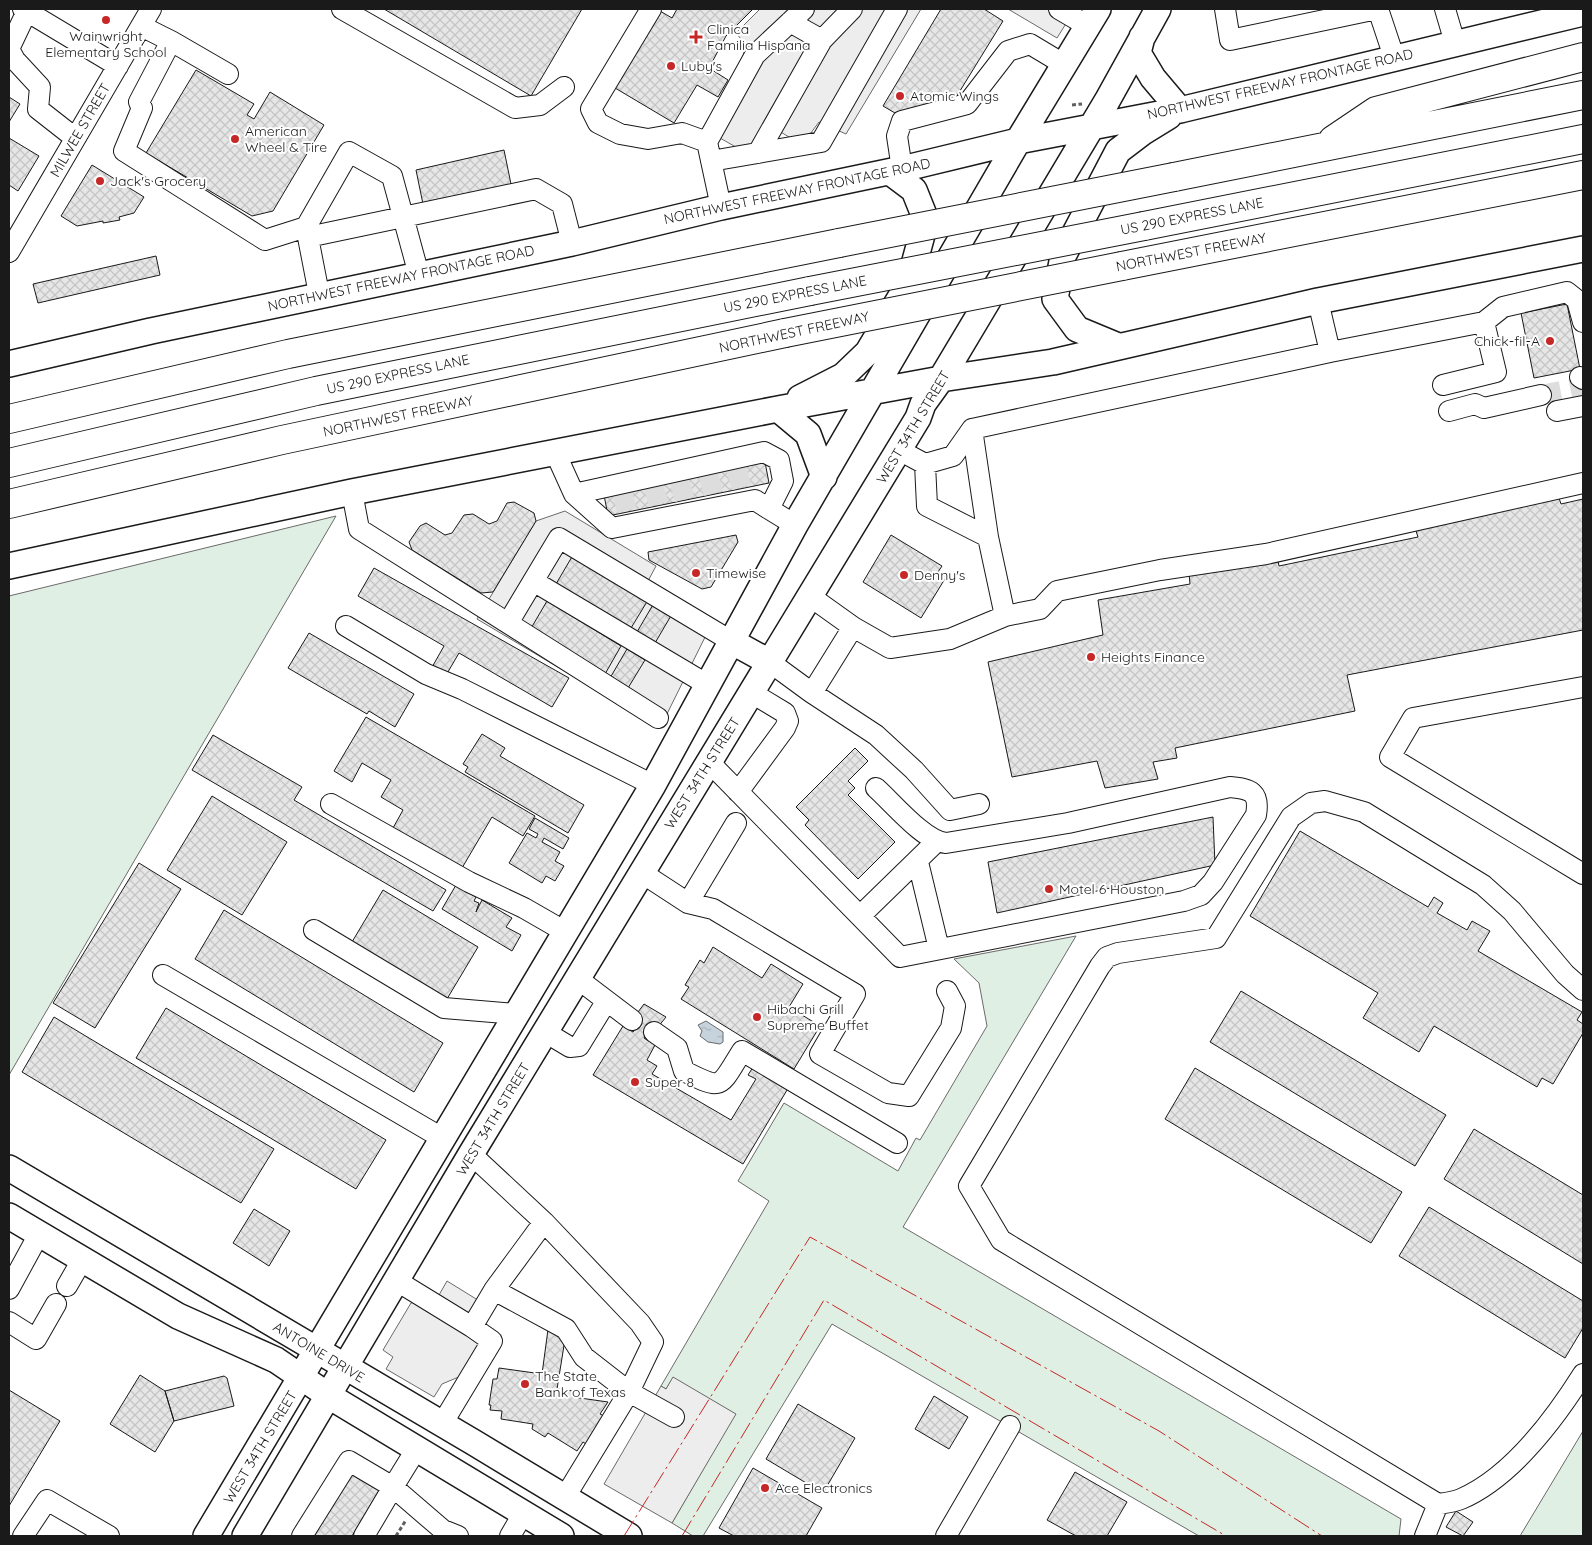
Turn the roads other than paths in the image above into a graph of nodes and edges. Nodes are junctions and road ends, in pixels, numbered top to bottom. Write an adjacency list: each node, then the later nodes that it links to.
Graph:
1 (151, 9): 16 (street, MILWEE STREET)
2 (342, 9): 26 (street)
3 (651, 9): 34 (street)
4 (852, 9): 18 (street)
5 (897, 9): 35 (street)
6 (1158, 9): 17 (main road, WEST 34TH STREET)
7 (1225, 9): 14 (street)
8 (1378, 9): 14 (street); 22 (street)
9 (1445, 9): 20 (street)
10 (25, 10): 24 (street); 30 (street)
11 (1062, 10): 15 (street)
12 (1583, 13): 20 (main road, NORTHWEST FREEWAY FRONTAGE ROAD)
13 (797, 15): 18 (street); 34 (street)
14 (1312, 16)
15 (1093, 17): 23 (main road, WEST 34TH STREET)
16 (141, 26): 19 (street); 24 (street, MILWEE STREET)
17 (1142, 37): 28 (main road); 29 (main road, WEST 34TH STREET)
18 (822, 40): 35 (street)
19 (171, 41): 25 (street); 40 (street)
20 (1455, 43): 22 (main road, NORTHWEST FREEWAY FRONTAGE ROAD)
21 (1583, 56): 33 (highway)
22 (1394, 57): 28 (main road, NORTHWEST FREEWAY FRONTAGE ROAD)
23 (1065, 65): 32 (main road, WEST 34TH STREET); 36 (street)
24 (118, 66): 30 (street, MILWEE STREET)
25 (228, 74)
26 (564, 86)
27 (1583, 95): 33 (highway)
28 (1180, 110): 29 (main road, NORTHWEST FREEWAY FRONTAGE ROAD); 49 (main road)
29 (1092, 125): 32 (main road, NORTHWEST FREEWAY FRONTAGE ROAD); 52 (main road, WEST 34TH STREET)
30 (75, 138): 43 (street, MILWEE STREET)
31 (1583, 139): 64 (highway, US 290 EXPRESS LANE, bridge)
32 (1018, 141): 36 (main road, NORTHWEST FREEWAY FRONTAGE ROAD); 56 (main road, WEST 34TH STREET)
33 (1324, 147): 60 (highway, bridge)
34 (709, 151): 35 (street); 38 (street)
35 (758, 153)
36 (896, 170): 38 (main road, NORTHWEST FREEWAY FRONTAGE ROAD); 57 (main road)
37 (1579, 178): 70 (highway, NORTHWEST FREEWAY, bridge)
38 (721, 207): 41 (main road, NORTHWEST FREEWAY FRONTAGE ROAD)
39 (405, 218): 40 (street); 40 (street); 41 (street); 44 (street)
40 (307, 232): 45 (street)
41 (572, 243): 44 (main road, NORTHWEST FREEWAY FRONTAGE ROAD)
42 (1583, 249): 46 (main road)
43 (9, 252)
44 (419, 275): 45 (main road, NORTHWEST FREEWAY FRONTAGE ROAD)
45 (319, 294): 51 (main road, NORTHWEST FREEWAY FRONTAGE ROAD)
46 (1318, 301): 49 (main road); 50 (street)
47 (1484, 322): 48 (street); 50 (street); 53 (street)
48 (1583, 322)
49 (1118, 346): 52 (main road)
50 (1330, 352): 61 (street)
51 (9, 364)
52 (941, 379): 56 (main road); 62 (main road, WEST 34TH STREET)
53 (1443, 385)
54 (1582, 387): 59 (street)
55 (1541, 390): 58 (street)
56 (873, 393): 57 (main road); 66 (main road, WEST 34TH STREET)
57 (778, 409): 63 (main road); 66 (main road)
58 (1449, 410)
59 (1557, 411)
60 (9, 419)
61 (972, 429): 65 (street); 73 (street)
62 (899, 450): 65 (street); 76 (main road, WEST 34TH STREET)
63 (555, 452): 68 (main road); 69 (street)
64 (9, 462)
65 (926, 464): 73 (street)
66 (824, 477): 72 (main road, WEST 34TH STREET)
67 (1583, 483): 77 (street)
68 (352, 492): 74 (main road); 78 (street)
69 (574, 494): 71 (street); 71 (street)
70 (9, 504)
71 (769, 509): 72 (street)
72 (795, 526): 81 (main road, WEST 34TH STREET)
73 (988, 537): 77 (street)
74 (9, 566)
75 (533, 581): 78 (street); 81 (street); 83 (street)
76 (811, 597): 80 (street); 82 (main road, WEST 34TH STREET)
77 (1005, 616): 80 (street)
78 (508, 623): 87 (street)
79 (346, 626): 89 (street)
80 (853, 627): 85 (street)
81 (731, 641): 82 (main road); 83 (main road, WEST 34TH STREET)
82 (771, 663): 85 (street); 86 (main road, WEST 34TH STREET)
83 (708, 685): 89 (main road, WEST 34TH STREET)
84 (1583, 687): 100 (street)
85 (812, 692): 94 (street)
86 (752, 693): 88 (main road, WEST 34TH STREET); 91 (street)
87 (658, 718)
88 (709, 762): 91 (street); 99 (main road, WEST 34TH STREET)
89 (653, 785): 104 (main road, WEST 34TH STREET)
90 (876, 788): 96 (street)
91 (738, 792): 102 (street)
92 (331, 804): 104 (street)
93 (980, 804): 94 (street)
94 (956, 809): 97 (street)
95 (736, 823): 101 (street)
96 (937, 841): 97 (street); 98 (street)
97 (959, 841): 105 (street)
98 (918, 862): 102 (street); 105 (street)
99 (642, 873): 101 (street); 107 (main road, WEST 34TH STREET)
100 (1583, 874)
101 (688, 902): 109 (street)
102 (861, 915): 105 (street)
103 (314, 930): 111 (street)
104 (564, 931): 111 (main road, WEST 34TH STREET)
105 (939, 949)
106 (163, 975): 115 (street)
107 (578, 979): 110 (street); 113 (main road, WEST 34TH STREET)
108 (1583, 990): 143 (street)
109 (946, 991)
110 (606, 1002): 112 (street); 113 (street)
111 (515, 1014): 113 (main road); 115 (main road, WEST 34TH STREET)
112 (632, 1020)
113 (545, 1032): 117 (main road, WEST 34TH STREET)
114 (654, 1032): 116 (street)
115 (442, 1138): 131 (main road, WEST 34TH STREET)
116 (898, 1144)
117 (471, 1154): 121 (street); 124 (main road, WEST 34TH STREET)
118 (9, 1168): 119 (main road, ANTOINE DRIVE)
119 (61, 1199): 122 (main road); 131 (main road, ANTOINE DRIVE)
120 (9, 1216): 122 (main road, ANTOINE DRIVE)
121 (544, 1222): 127 (street); 135 (street)
122 (39, 1234): 123 (main road, ANTOINE DRIVE); 126 (street)
123 (82, 1260): 125 (street); 134 (main road, ANTOINE DRIVE)
124 (397, 1281): 130 (street); 132 (main road, WEST 34TH STREET)
125 (67, 1286)
126 (9, 1289)
127 (494, 1290): 130 (street); 135 (street)
128 (56, 1304): 129 (street)
129 (9, 1322)
130 (472, 1327): 138 (street)
131 (317, 1351): 132 (main road, ANTOINE DRIVE); 134 (main road, WEST 34TH STREET)
132 (346, 1368): 136 (main road, WEST 34TH STREET); 138 (main road, ANTOINE DRIVE)
133 (1583, 1374): 143 (street)
134 (302, 1376): 136 (main road, ANTOINE DRIVE); 148 (main road, WEST 34TH STREET)
135 (629, 1392): 137 (street); 142 (street)
136 (329, 1396): 140 (main road, ANTOINE DRIVE); 149 (main road, WEST 34TH STREET)
137 (674, 1417)
138 (442, 1424): 142 (main road, ANTOINE DRIVE)
139 (1010, 1426): 155 (street)
140 (417, 1448): 141 (street); 144 (main road, ANTOINE DRIVE)
141 (393, 1488): 150 (street); 151 (street); 152 (street)
142 (565, 1498): 145 (main road); 154 (main road, ANTOINE DRIVE)
143 (1438, 1504): 156 (street)
144 (523, 1514): 145 (main road, ANTOINE DRIVE); 153 (street)
145 (554, 1532)
146 (23, 1536): 147 (street)
147 (109, 1536)
148 (206, 1536)
149 (245, 1536)
150 (302, 1536)
151 (364, 1536)
152 (458, 1536)
153 (510, 1536)
154 (629, 1536)
155 (946, 1536)
156 (1425, 1536)

